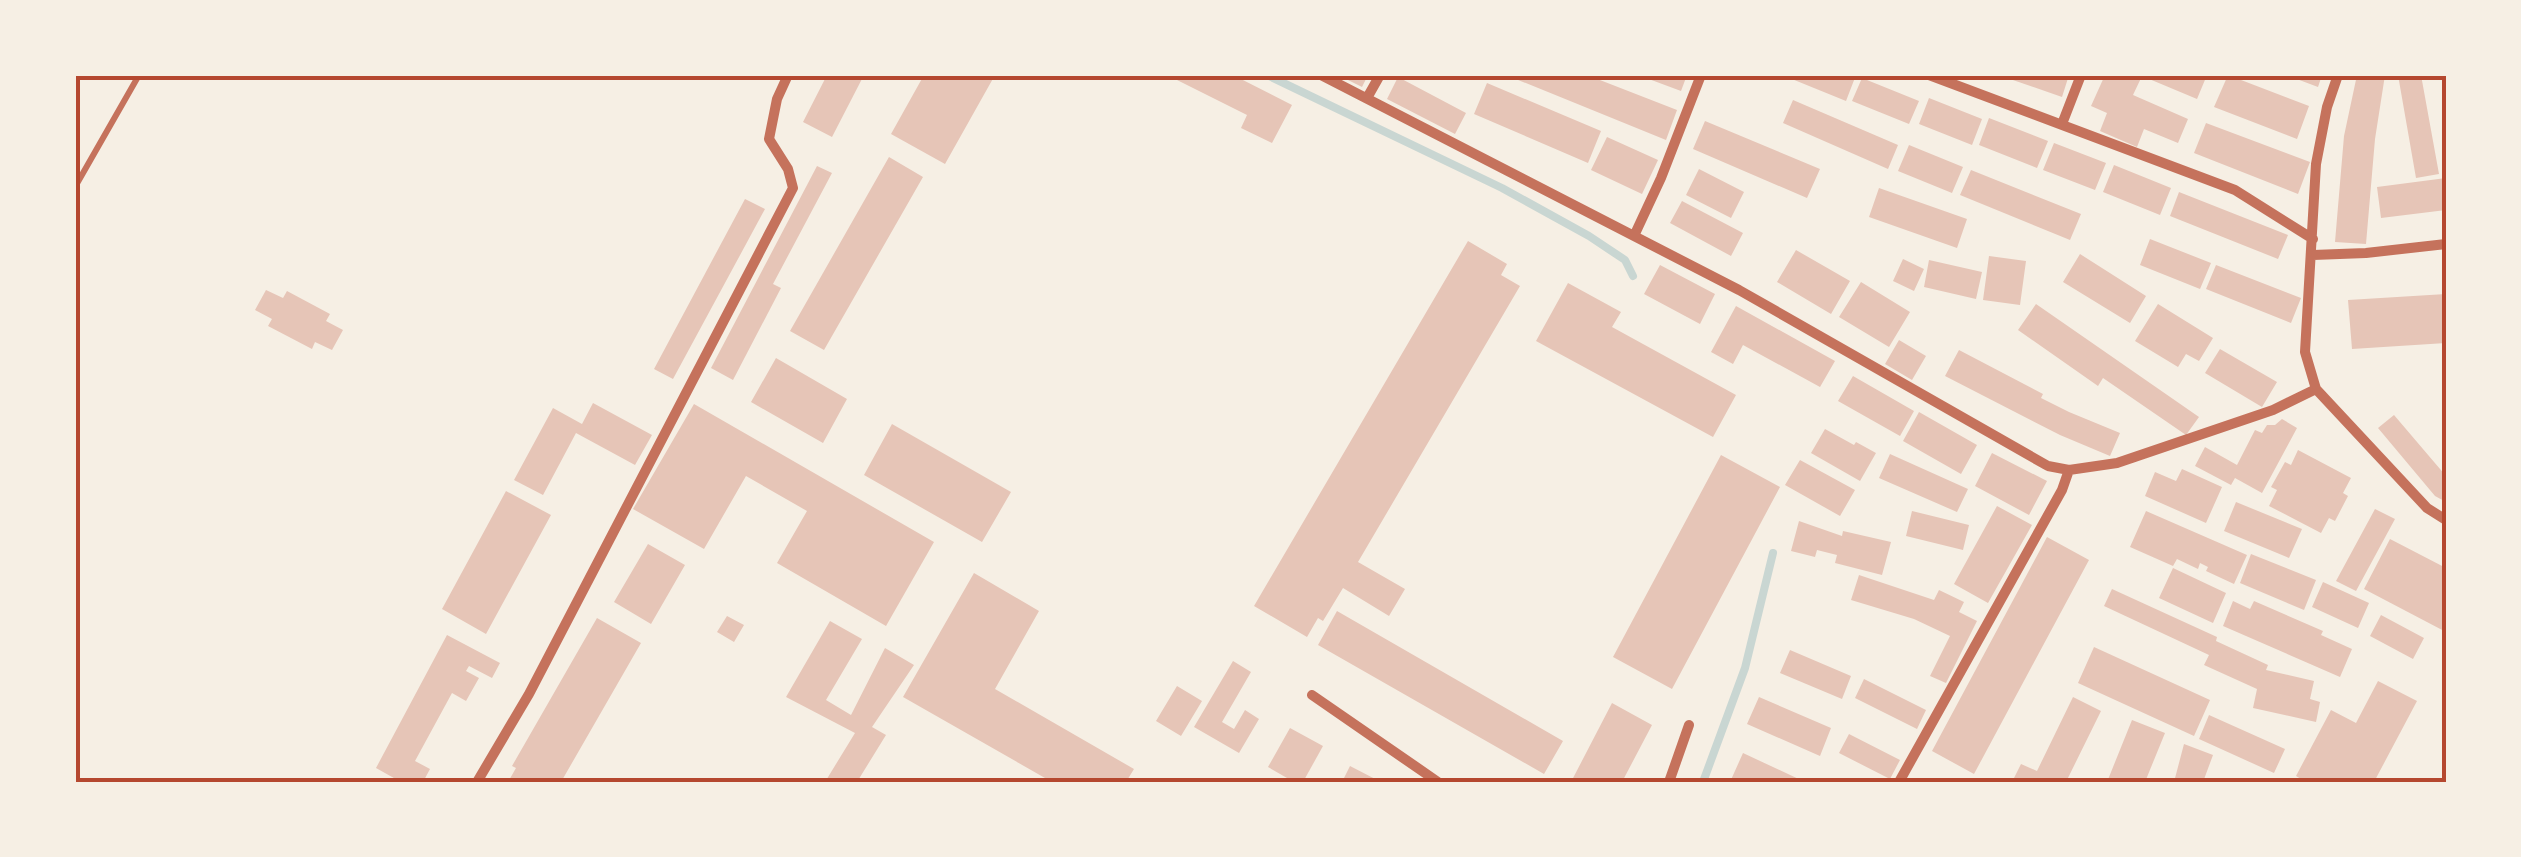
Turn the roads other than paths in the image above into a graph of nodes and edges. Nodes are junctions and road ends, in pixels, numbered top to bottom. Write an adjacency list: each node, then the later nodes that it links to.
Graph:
1 (139, 75): 11 (lane)
2 (788, 75): 21 (street)
3 (1321, 75): 9 (street)
4 (1380, 75): 9 (street)
5 (1701, 75): 12 (street)
6 (1928, 75): 10 (street)
7 (2081, 75): 10 (street)
8 (2338, 75): 13 (street)
9 (1367, 98): 12 (street)
10 (2062, 124): 13 (street)
11 (75, 187)
12 (1634, 236): 17 (street)
13 (2312, 240): 15 (street)
14 (2446, 244): 15 (street)
15 (2313, 254): 16 (street)
16 (2316, 389): 17 (street); 18 (street)
17 (2069, 470): 24 (street)
18 (2446, 520)
19 (1312, 696): 22 (street)
20 (1690, 725): 23 (street)
21 (477, 782)
22 (1438, 782)
23 (1669, 782)
24 (1899, 782)

